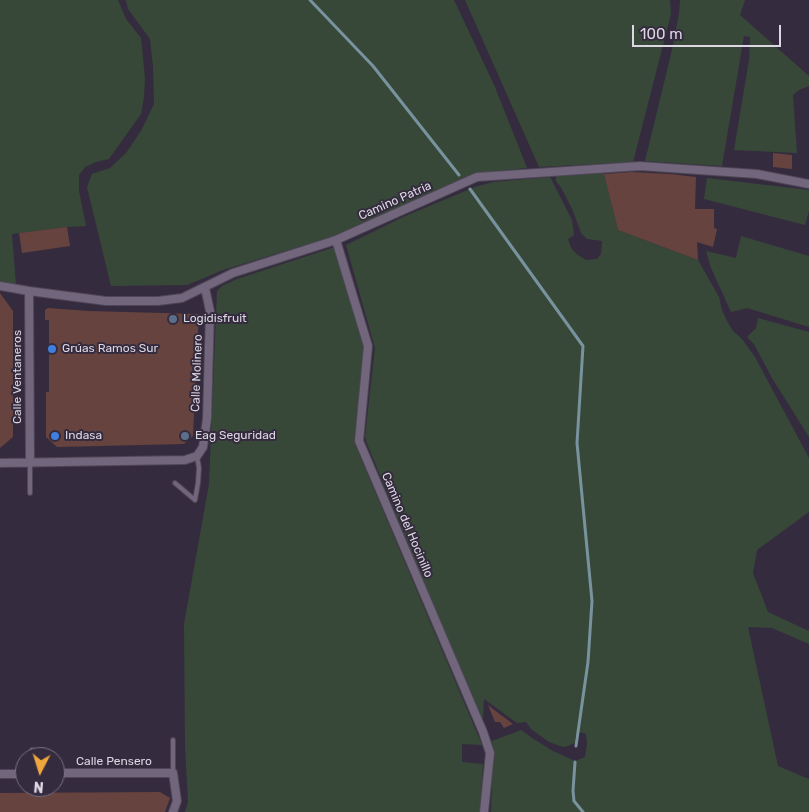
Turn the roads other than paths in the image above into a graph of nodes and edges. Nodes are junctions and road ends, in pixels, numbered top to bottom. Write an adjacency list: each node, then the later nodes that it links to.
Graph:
1 (809, 184): 2 (street, Camino Patria)
2 (336, 240): 4 (street, Camino Patria); 17 (street, Camino del Hocinillo)
3 (0, 286): 5 (street, Camino Patria)
4 (205, 288): 5 (street, Camino Patria); 6 (street, Calle Molinero)
5 (29, 291): 8 (street, Calle Ventaneros)
6 (196, 456): 8 (street); 9 (lane)
7 (0, 463): 8 (street)
8 (30, 463): 10 (lane)
9 (175, 483)
10 (30, 493)
11 (173, 740): 13 (lane)
12 (65, 773): 13 (street, Calle Pensero)
13 (173, 773): 16 (street)
14 (0, 774): 15 (street)
15 (15, 774)
16 (173, 812)
17 (484, 812)

